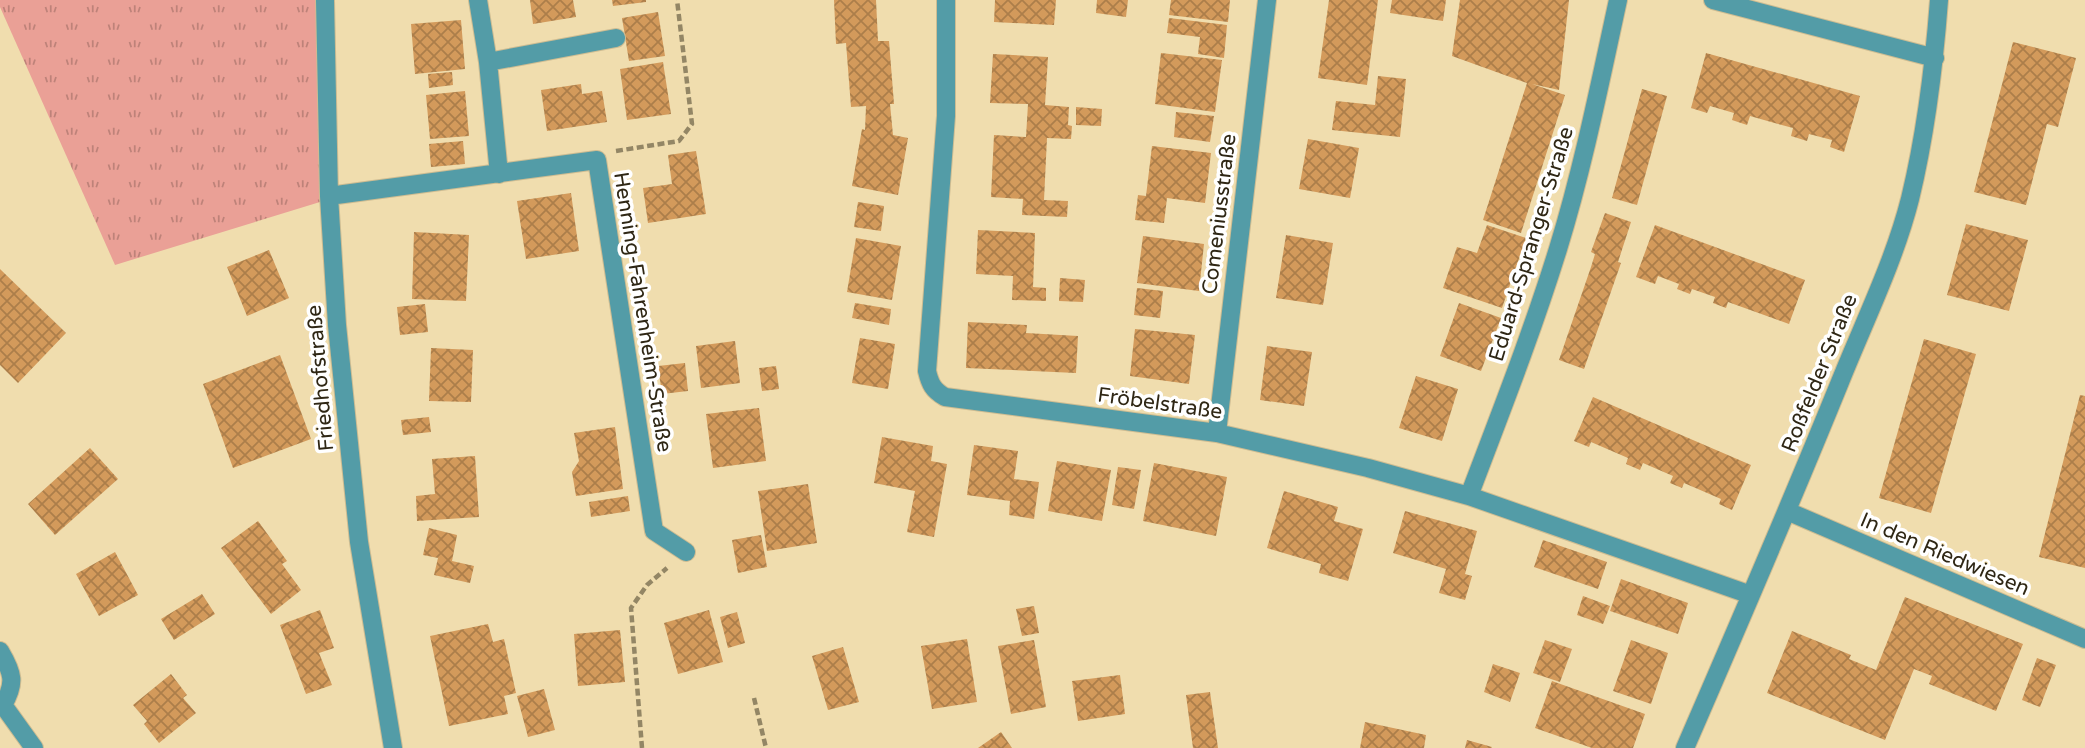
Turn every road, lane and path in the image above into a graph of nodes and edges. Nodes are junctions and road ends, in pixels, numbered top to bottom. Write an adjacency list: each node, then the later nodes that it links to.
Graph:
1 (325, 0): 14 (street, Friedhofstraße)
2 (478, 0): 11 (street)
3 (677, 0): 12 (path)
4 (946, 0): 15 (street, Fröbelstraße)
5 (1267, 0): 15 (street, Comeniusstraße)
6 (1618, 0): 16 (street, Eduard-Spranger-Straße)
7 (1714, 0): 10 (street)
8 (1939, 0): 10 (street, Roßfelder Straße)
9 (616, 38): 11 (street)
10 (1935, 58): 17 (street, Roßfelder Straße)
11 (488, 62): 13 (street)
12 (597, 160): 13 (street, Henning-Fahrenheim-Straße); 18 (street, Henning-Fahrenheim-Straße)
13 (499, 174): 14 (street, Henning-Fahrenheim-Straße)
14 (329, 196): 24 (street, Friedhofstraße)
15 (1217, 433): 16 (street, Fröbelstraße)
16 (1469, 496): 19 (street, Fröbelstraße)
17 (1787, 512): 19 (street, Roßfelder Straße); 20 (street, In den Riedwiesen)
18 (686, 552): 25 (path)
19 (1751, 595): 27 (street, Roßfelder Straße)
20 (2085, 639)
21 (0, 651): 23 (street)
22 (754, 698): 26 (path)
23 (34, 748)
24 (393, 748)
25 (642, 748)
26 (766, 748)
27 (1685, 748)

